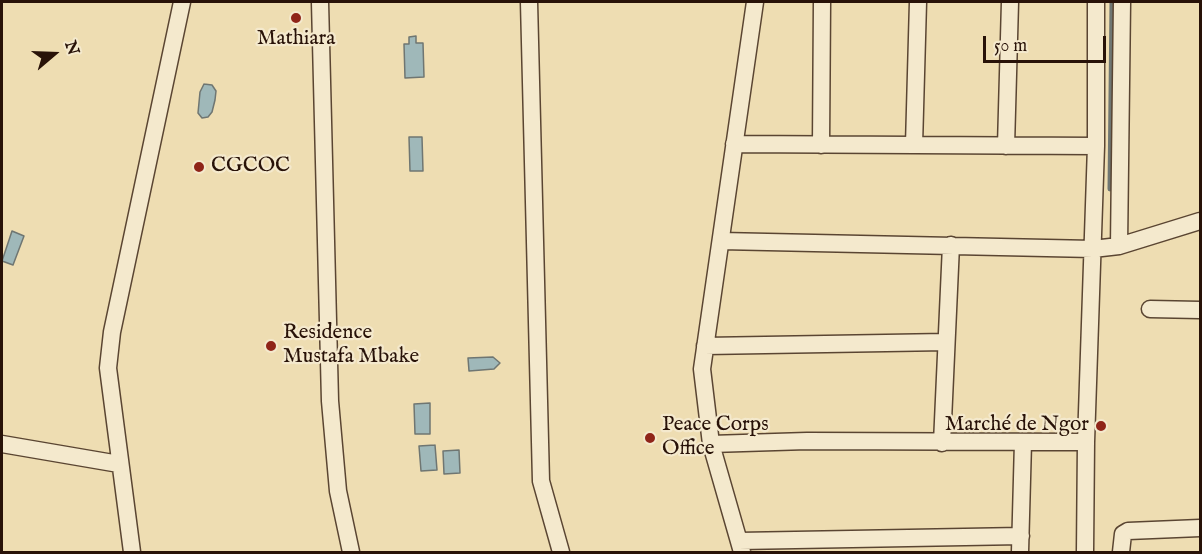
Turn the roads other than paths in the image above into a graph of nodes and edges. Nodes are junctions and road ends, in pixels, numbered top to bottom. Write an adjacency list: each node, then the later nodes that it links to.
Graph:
1 (182, 2): 29 (street)
2 (320, 2): 34 (street)
3 (529, 2): 35 (street)
4 (755, 2): 10 (street)
5 (822, 2): 11 (street)
6 (918, 2): 12 (street)
7 (1010, 2): 13 (street)
8 (1096, 2): 14 (street)
9 (1122, 2): 18 (street)
10 (734, 144): 11 (street); 16 (street)
11 (821, 145): 12 (street)
12 (914, 146): 13 (street)
13 (1006, 146): 14 (street)
14 (1096, 146): 19 (street)
15 (1200, 221): 18 (street)
16 (721, 240): 17 (street); 23 (street)
17 (951, 245): 19 (street); 22 (street)
18 (1119, 246): 19 (street)
19 (1093, 249): 25 (street)
20 (1150, 309): 21 (street)
21 (1200, 310)
22 (946, 342): 23 (street); 26 (street)
23 (705, 346): 28 (street)
24 (1023, 442): 25 (street); 26 (street); 31 (street)
25 (1086, 442): 36 (street)
26 (942, 443): 28 (street)
27 (2, 444): 29 (street)
28 (711, 444): 32 (street)
29 (119, 464): 33 (street)
30 (1200, 528): 37 (street)
31 (1020, 544): 32 (street)
32 (740, 547)
33 (132, 552)
34 (351, 552)
35 (561, 552)
36 (1085, 552)
37 (1121, 552)

